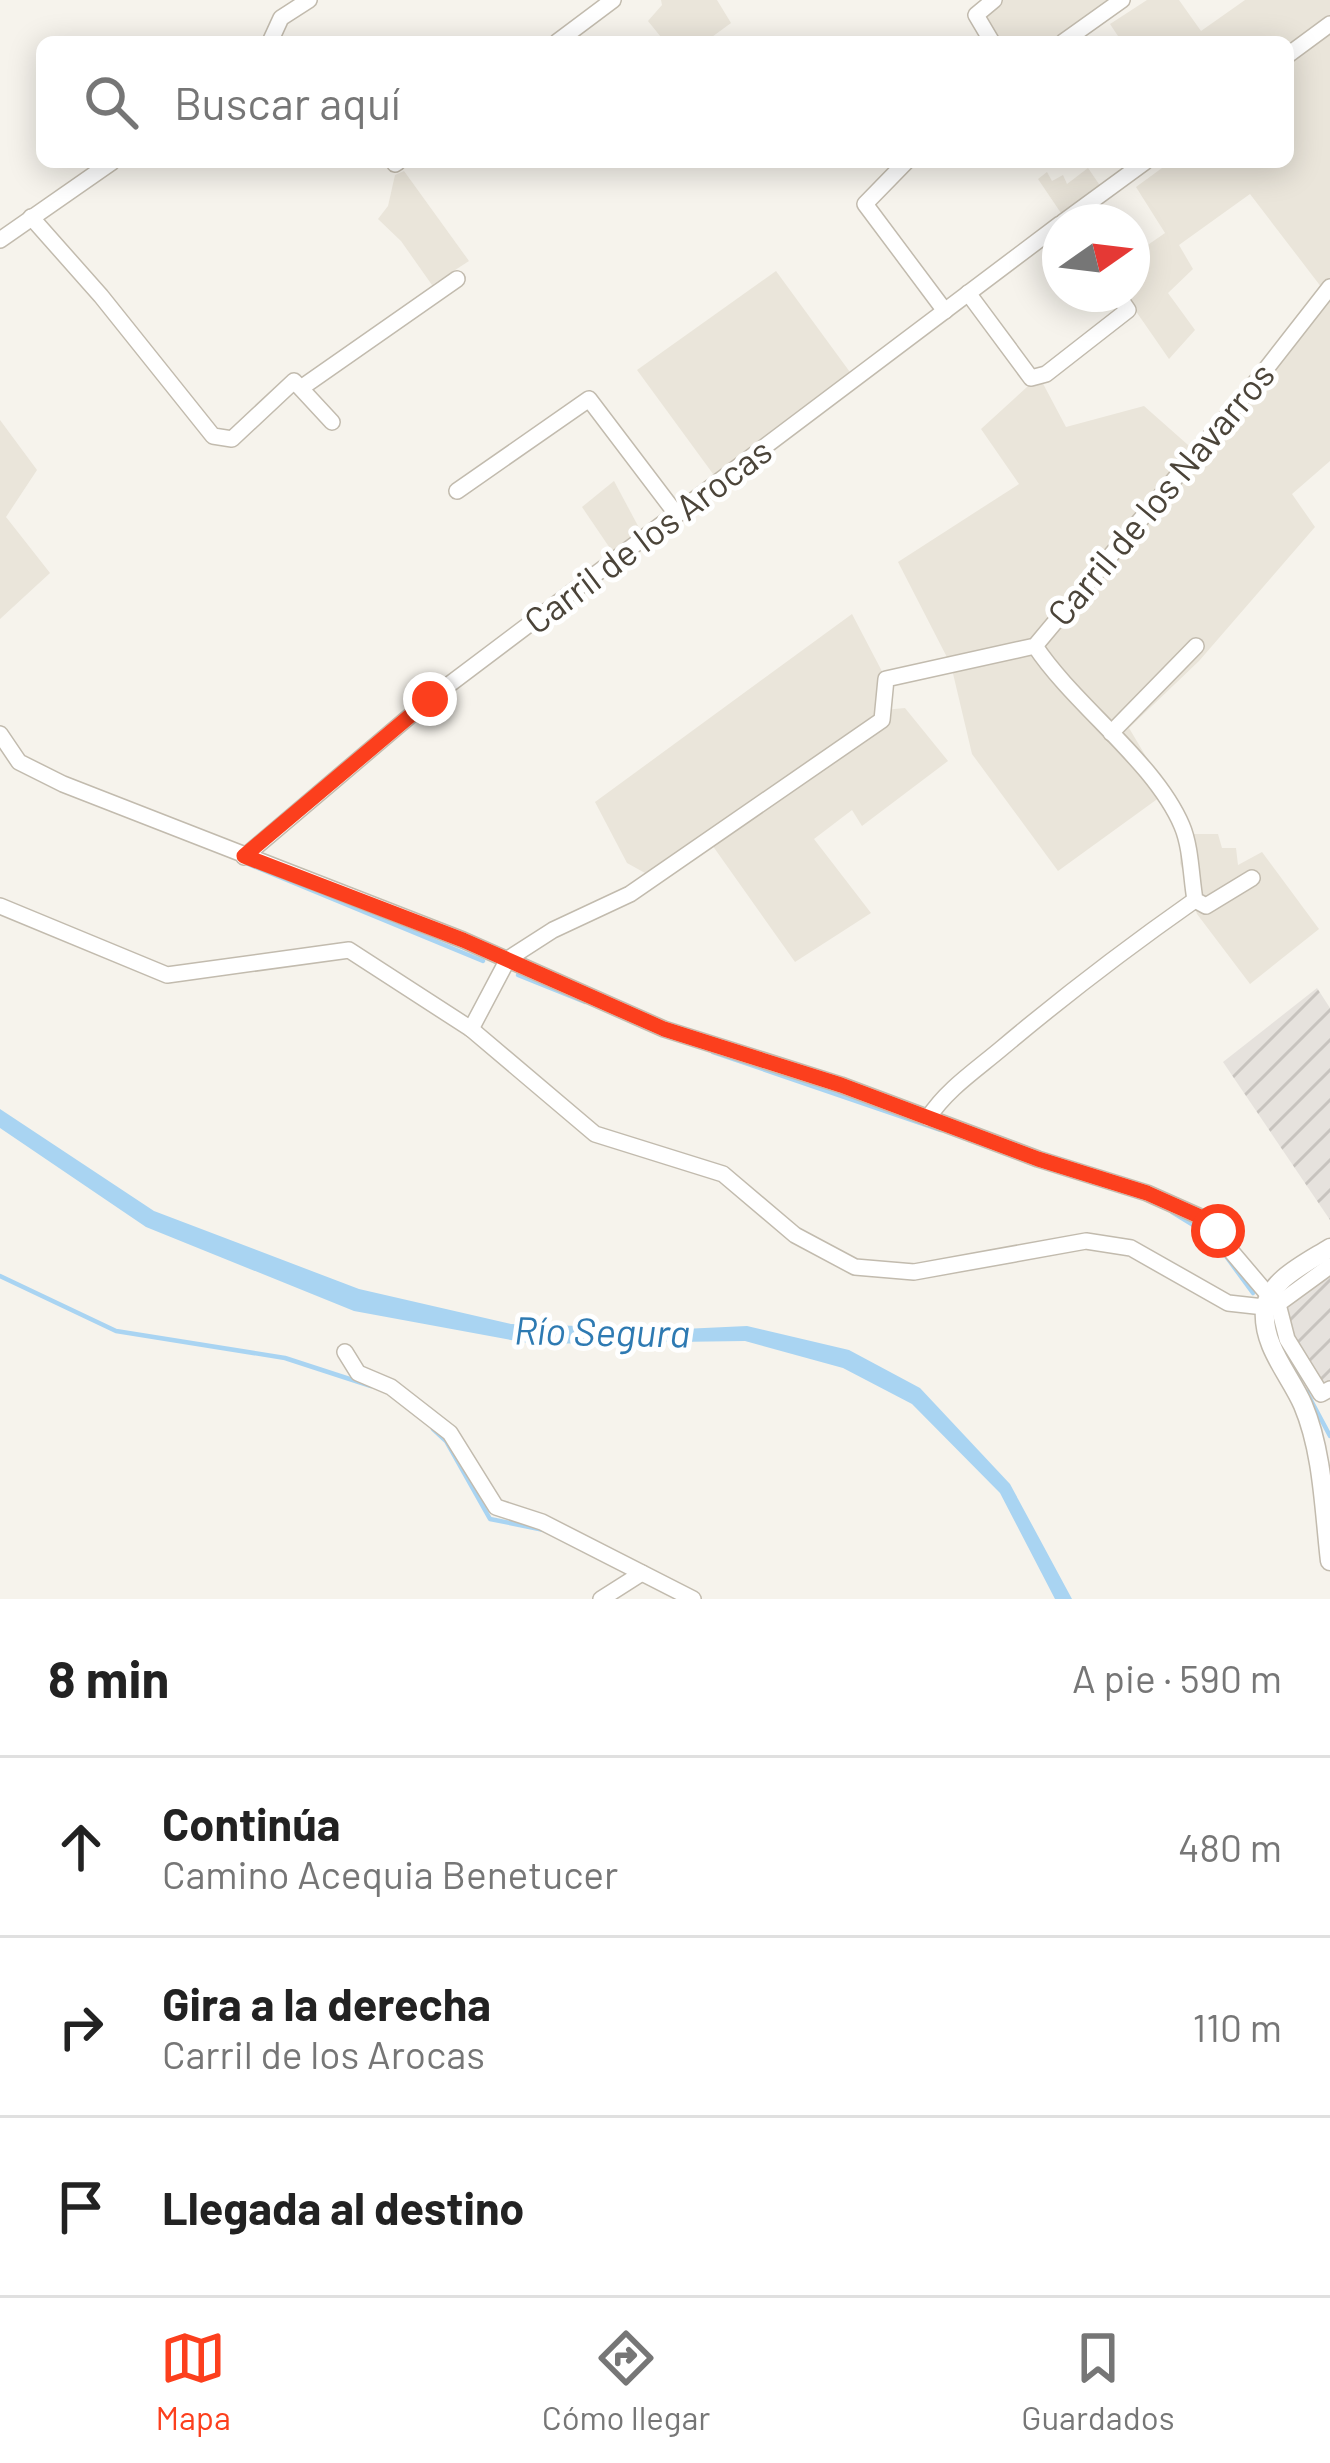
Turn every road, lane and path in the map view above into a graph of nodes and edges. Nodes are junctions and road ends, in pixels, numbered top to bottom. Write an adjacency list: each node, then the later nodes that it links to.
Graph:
1 (309, 0): 6 (street)
2 (613, 0): 7 (street)
3 (994, 0): 8 (street)
4 (1122, 0): 9 (street)
5 (1330, 24): 10 (street)
6 (272, 36)
7 (565, 36)
8 (988, 36)
9 (1071, 36)
10 (1294, 51)
11 (103, 168): 15 (street)
12 (900, 168): 21 (street)
13 (1137, 168): 14 (street, Carril de los Arocas)
14 (1088, 204)
15 (31, 217): 17 (street); 23 (street)
16 (1042, 238): 20 (street, Carril de los Arocas)
17 (0, 240)
18 (457, 279): 23 (street)
19 (1330, 287): 27 (street, Carril de los Navarros)
20 (968, 293): 21 (street, Carril de los Arocas); 22 (street)
21 (945, 311): 26 (street, Carril de los Arocas)
22 (1125, 312)
23 (301, 388): 24 (street)
24 (332, 422)
25 (457, 490): 26 (street)
26 (676, 515): 31 (street, Carril de los Arocas)
27 (1035, 646): 29 (street); 35 (street, Carril de los Navarros)
28 (1196, 646): 29 (street)
29 (1112, 733): 33 (street)
30 (0, 734): 31 (street)
31 (244, 856): 35 (street)
32 (1252, 878): 33 (street)
33 (1195, 900): 37 (street)
34 (0, 906): 36 (street)
35 (508, 959): 36 (street); 37 (street)
36 (471, 1029): 40 (street)
37 (928, 1118): 40 (street)
38 (1330, 1248): 40 (street)
39 (1330, 1266): 42 (street)
40 (1267, 1302): 43 (street)
41 (345, 1352): 44 (street)
42 (1330, 1388)
43 (1330, 1561)
44 (642, 1574): 45 (street); 46 (street)
45 (601, 1599)
46 (692, 1599)

